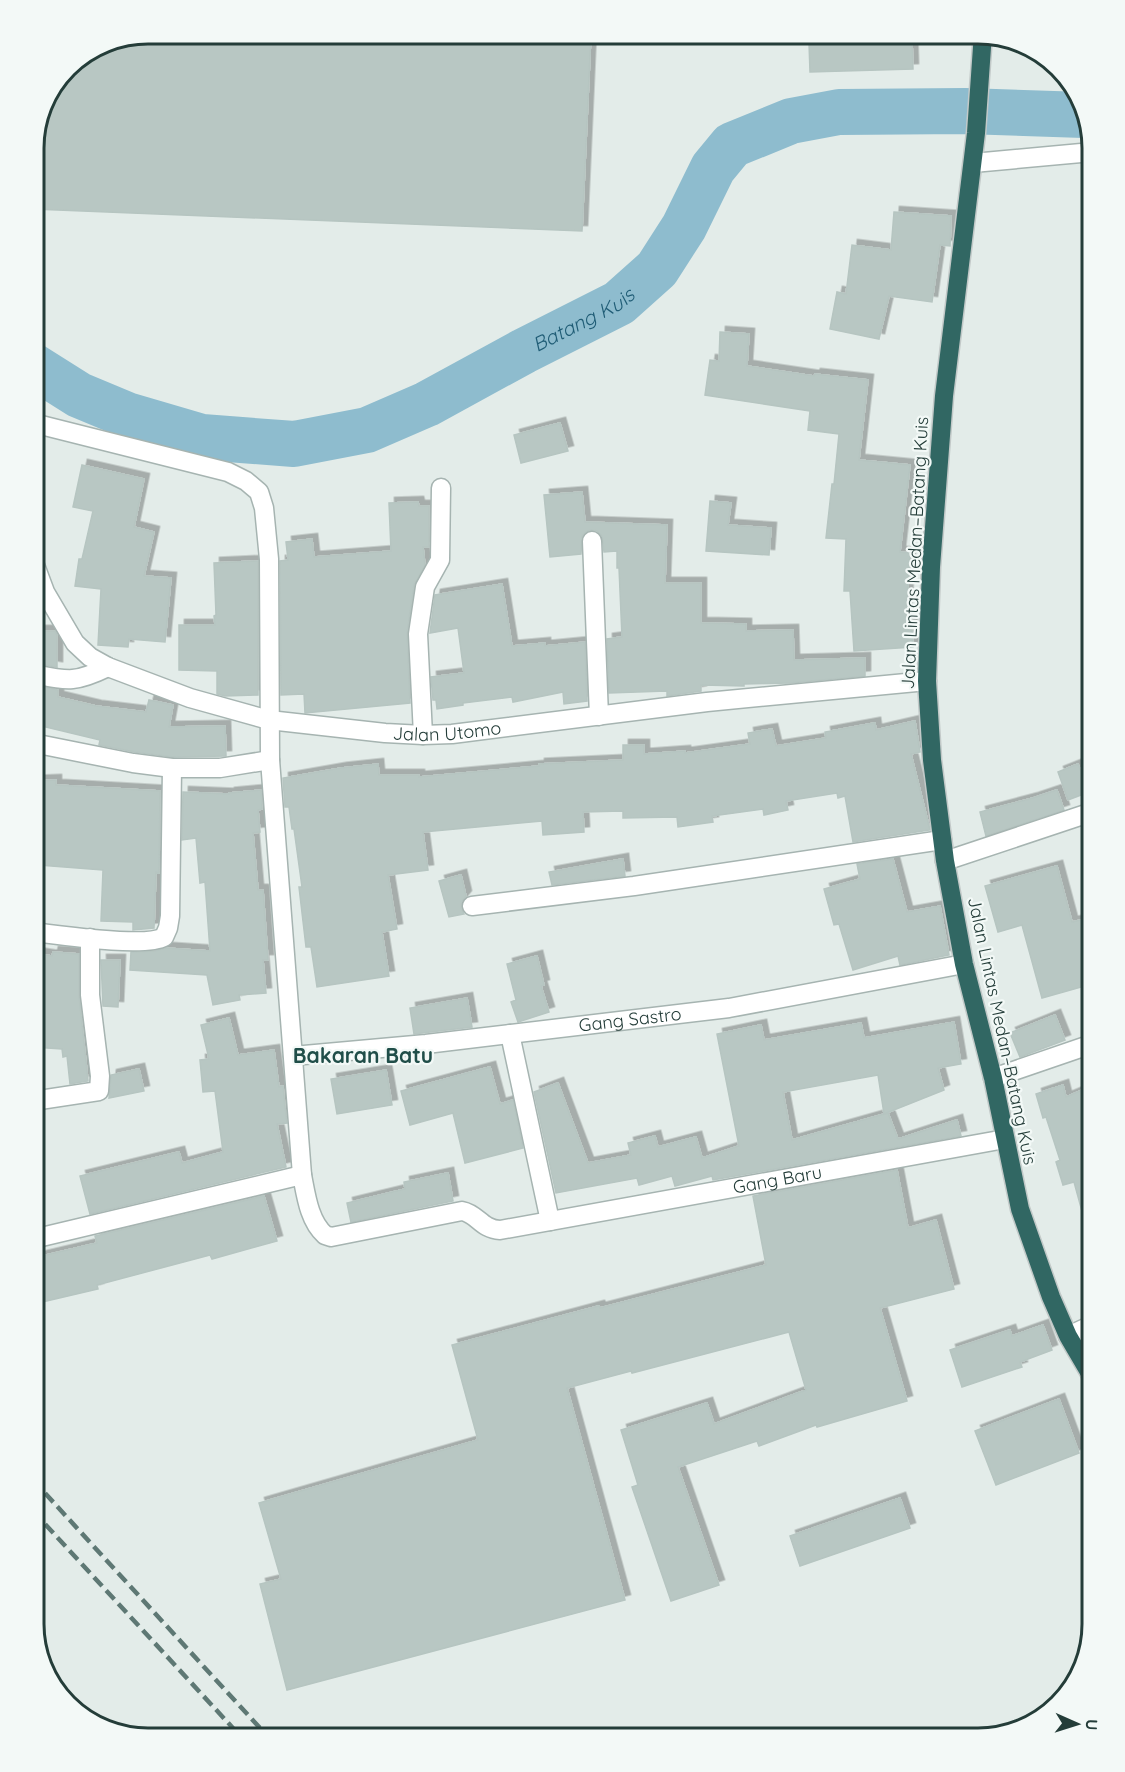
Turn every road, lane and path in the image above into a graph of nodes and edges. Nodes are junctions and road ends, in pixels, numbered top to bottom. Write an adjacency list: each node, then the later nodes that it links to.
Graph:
1 (982, 44): 3 (highway, Jalan Lintas Medan–Batang Kuis)
2 (1082, 153): 3 (street)
3 (973, 163): 10 (highway, Jalan Lintas Medan–Batang Kuis)
4 (44, 426): 12 (street)
5 (441, 488): 13 (street)
6 (592, 541): 11 (street)
7 (44, 589): 8 (street, Jalan Utomo)
8 (108, 667): 9 (street); 12 (street, Jalan Utomo)
9 (44, 676)
10 (927, 681): 11 (street, Jalan Utomo); 18 (highway, Jalan Lintas Medan–Batang Kuis)
11 (599, 716): 13 (street, Jalan Utomo)
12 (268, 720): 13 (street, Jalan Utomo); 15 (street)
13 (423, 735)
14 (44, 745): 16 (street)
15 (270, 760): 16 (street); 26 (street)
16 (172, 768): 22 (street)
17 (1082, 815): 19 (street)
18 (942, 840): 19 (highway, Jalan Lintas Medan–Batang Kuis); 20 (street)
19 (945, 861): 23 (highway, Jalan Lintas Medan–Batang Kuis)
20 (472, 906)
21 (44, 933): 22 (street)
22 (90, 938): 28 (street)
23 (964, 964): 24 (street, Gang Sastro); 27 (highway, Jalan Lintas Medan–Batang Kuis)
24 (510, 1034): 26 (street, Gang Sastro); 31 (street)
25 (1082, 1047): 27 (street)
26 (293, 1056): 30 (street)
27 (993, 1078): 29 (highway, Jalan Lintas Medan–Batang Kuis)
28 (44, 1099)
29 (1005, 1139): 31 (street, Gang Baru); 34 (highway, Jalan Lintas Medan–Batang Kuis)
30 (302, 1175): 31 (street, Gang Baru); 32 (street)
31 (550, 1221)
32 (44, 1236)
33 (1082, 1330): 34 (street)
34 (1068, 1336): 35 (highway, Jalan Lintas Medan–Batang Kuis)
35 (1082, 1360)

